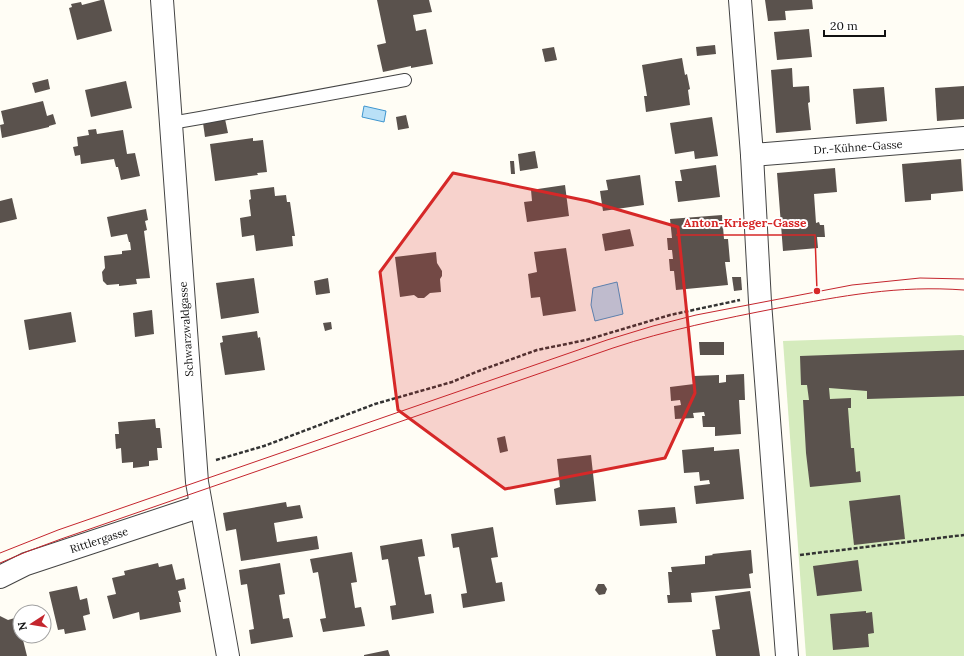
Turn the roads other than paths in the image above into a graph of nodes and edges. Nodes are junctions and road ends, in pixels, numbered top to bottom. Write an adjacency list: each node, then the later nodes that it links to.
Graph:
1 (162, 0): 4 (street, Schwarzwaldgasse)
2 (740, 0): 6 (street)
3 (405, 80): 4 (lane)
4 (171, 123): 7 (street, Schwarzwaldgasse)
5 (964, 138): 6 (street, Dr.-Kühne-Gasse)
6 (752, 155): 10 (street)
7 (201, 506): 8 (street, Rittlergasse); 9 (street, Schwarzwaldgasse)
8 (0, 578)
9 (228, 656)
10 (788, 656)

